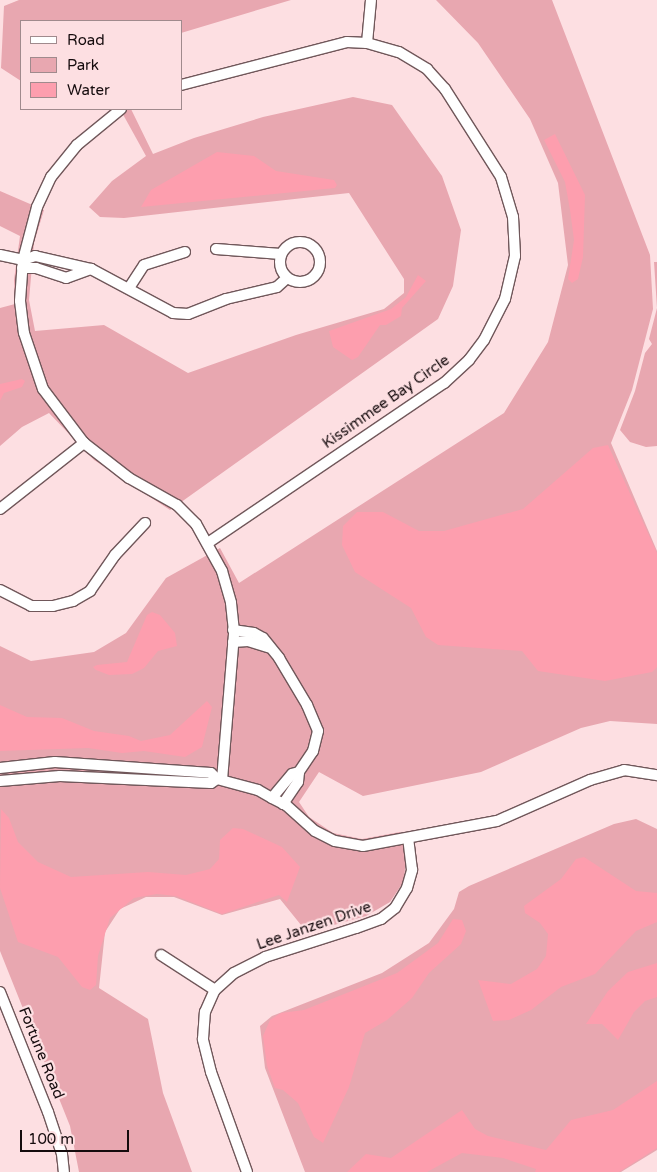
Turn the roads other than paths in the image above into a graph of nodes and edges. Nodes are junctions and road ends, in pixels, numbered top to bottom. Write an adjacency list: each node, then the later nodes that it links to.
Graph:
1 (371, 0): 2 (street)
2 (367, 43): 3 (street, Kissimmee Bay Circle); 16 (street, Kissimmee Bay Circle)
3 (182, 85)
4 (121, 110): 9 (street)
5 (216, 249): 7 (street)
6 (185, 252): 12 (street)
7 (281, 254): 11 (street); 11 (street)
8 (0, 255): 9 (street)
9 (23, 264): 10 (street); 10 (street); 13 (street)
10 (91, 269): 12 (street)
11 (288, 278): 12 (street)
12 (129, 288)
13 (84, 444): 14 (street); 16 (street)
14 (0, 509)
15 (145, 522): 17 (street)
16 (208, 543): 18 (street)
17 (0, 590)
18 (233, 630): 19 (street); 20 (street)
19 (233, 642): 20 (street); 26 (street)
20 (268, 647): 23 (street)
21 (102, 765): 22 (street); 25 (street); 26 (street)
22 (0, 768)
23 (299, 772): 28 (street); 29 (street)
24 (657, 775): 30 (street)
25 (102, 779): 26 (street); 27 (street)
26 (219, 779): 28 (street)
27 (0, 781)
28 (272, 798): 29 (street)
29 (283, 804): 30 (street)
30 (408, 838): 32 (street, Lee Janzen Drive)
31 (161, 955): 32 (street)
32 (215, 990): 35 (street, Lee Janzen Drive)
33 (0, 992): 34 (street, Fortune Road)
34 (64, 1172)
35 (247, 1172)

